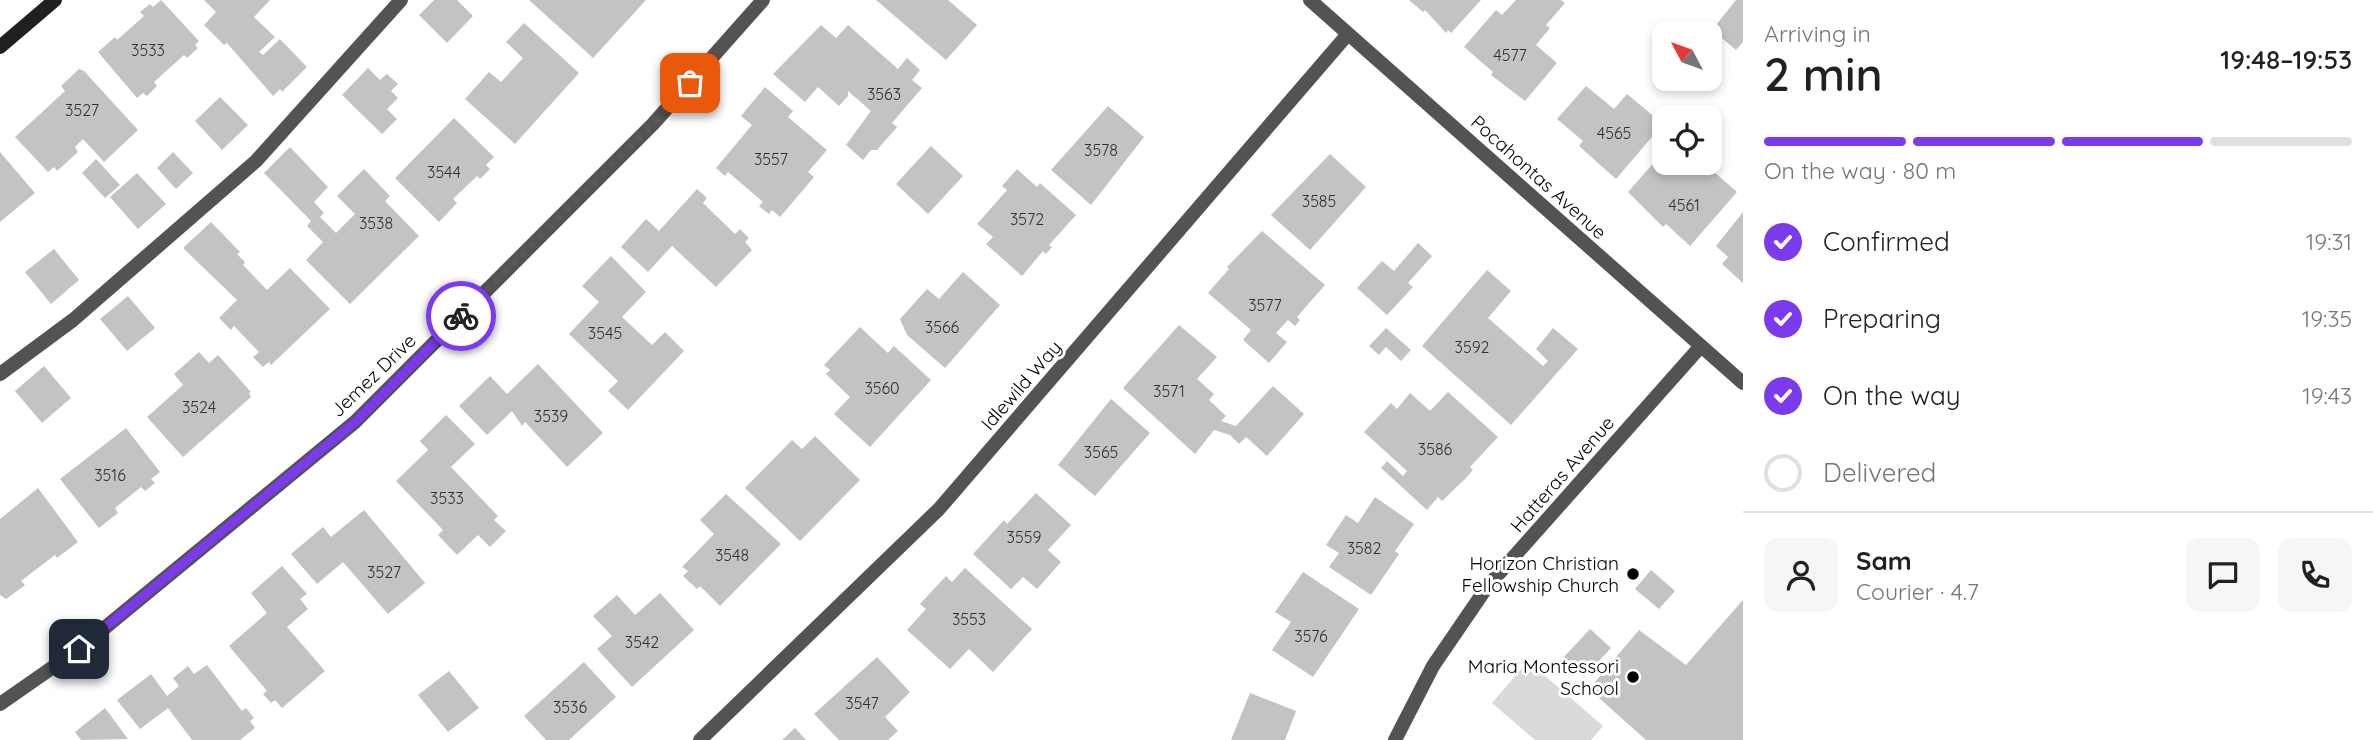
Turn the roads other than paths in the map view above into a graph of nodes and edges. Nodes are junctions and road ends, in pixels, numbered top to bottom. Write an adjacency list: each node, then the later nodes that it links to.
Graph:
1 (55, 0): 6 (main road)
2 (401, 0): 8 (street)
3 (763, 0): 10 (street, Jemez Drive)
4 (1310, 0): 5 (street, Pocahontas Avenue)
5 (1348, 34): 7 (street, Pocahontas Avenue); 11 (street, Idlewild Way)
6 (0, 47)
7 (1701, 346): 9 (street, Pocahontas Avenue); 12 (street, Hatteras Avenue)
8 (0, 374)
9 (1743, 383)
10 (0, 704)
11 (700, 740)
12 (1395, 740)

